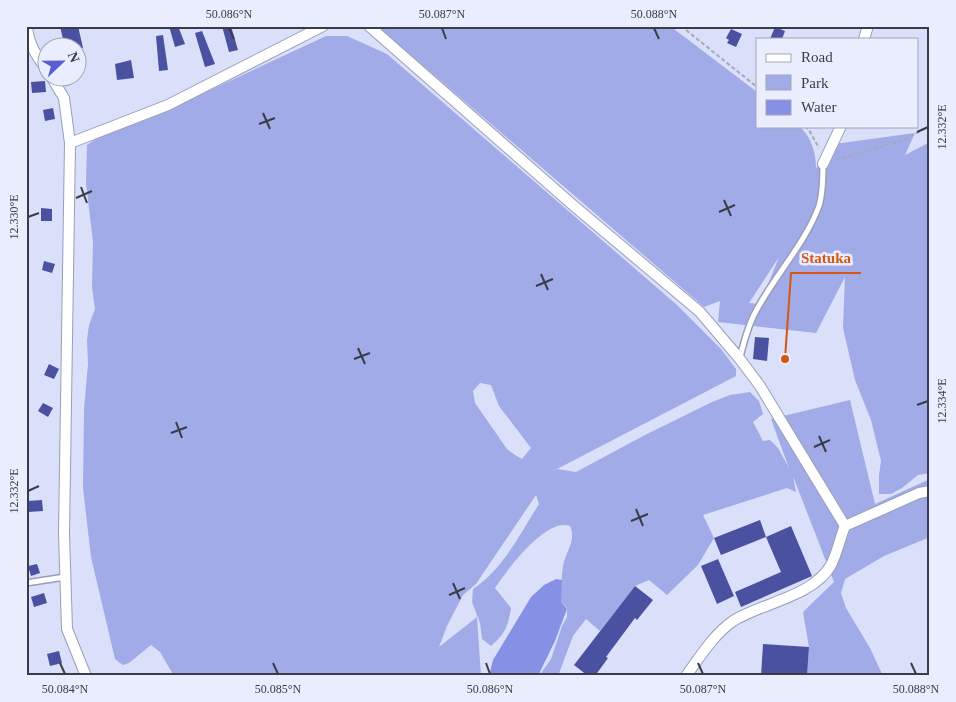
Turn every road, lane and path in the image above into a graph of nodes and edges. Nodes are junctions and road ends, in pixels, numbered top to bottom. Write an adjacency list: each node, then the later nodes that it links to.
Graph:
1 (27, 26): 7 (street)
2 (323, 26): 13 (street)
3 (369, 26): 15 (street)
4 (681, 26): 8 (path)
5 (868, 26): 6 (street)
6 (864, 38)
7 (38, 58)
8 (756, 86)
9 (58, 88): 13 (street)
10 (930, 126): 14 (path)
11 (807, 128): 14 (path)
12 (840, 128): 14 (street)
13 (70, 143): 18 (street)
14 (823, 164): 15 (lane)
15 (740, 358): 17 (street)
16 (930, 491): 17 (street)
17 (845, 526): 21 (street)
18 (66, 577): 19 (lane); 20 (street)
19 (26, 583)
20 (86, 676)
21 (686, 676)

